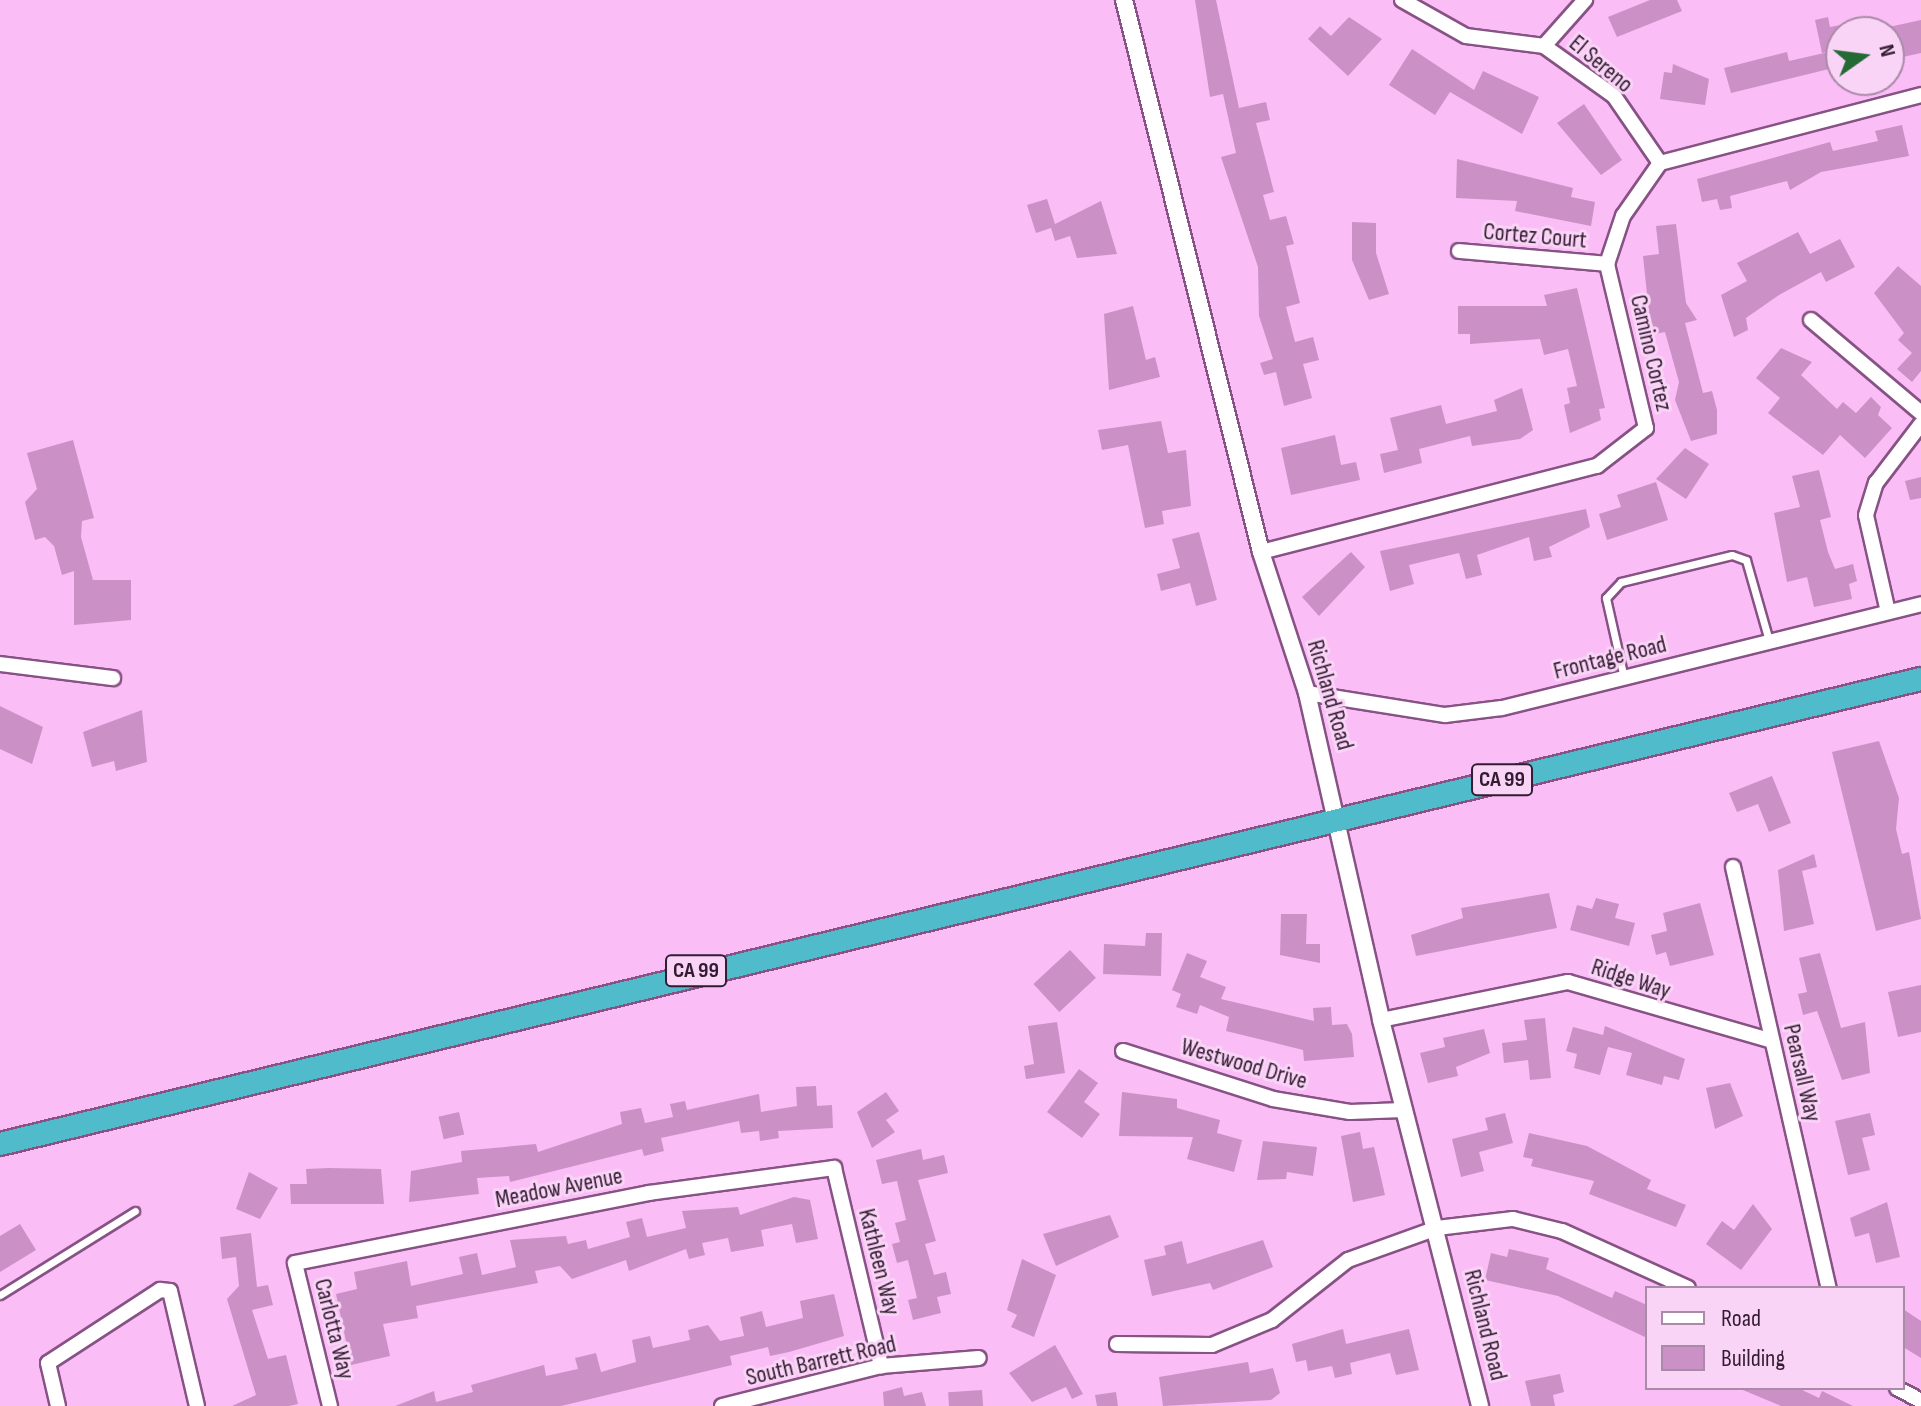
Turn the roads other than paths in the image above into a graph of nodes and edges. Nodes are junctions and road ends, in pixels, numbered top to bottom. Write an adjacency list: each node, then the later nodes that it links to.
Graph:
1 (1124, 0): 12 (street, Richland Road)
2 (1402, 0): 4 (street, El Sereno)
3 (1585, 0): 4 (street)
4 (1544, 46): 6 (street, El Sereno)
5 (1921, 95): 6 (street)
6 (1660, 163): 8 (street)
7 (1459, 251): 8 (street, Cortez Court)
8 (1607, 264): 12 (street, Camino Cortez)
9 (1811, 320): 10 (street)
10 (1921, 413)
11 (1921, 424): 14 (street)
12 (1261, 552): 20 (street, Richland Road)
13 (1921, 604): 14 (street, Frontage Road)
14 (1888, 612): 15 (street, Frontage Road)
15 (1770, 642): 18 (street, Frontage Road); 18 (lane)
16 (0, 664): 17 (street)
17 (113, 678)
18 (1624, 678): 20 (street, Frontage Road)
19 (1921, 679): 21 (highway, CA 99)
20 (1307, 693): 21 (street, Richland Road)
21 (1338, 820): 23 (street, Richland Road); 27 (highway, CA 99)
22 (1733, 867): 24 (street, Pearsall Way)
23 (1381, 1020): 24 (street, Ridge Way); 26 (street, Richland Road)
24 (1772, 1041): 33 (street, Pearsall Way)
25 (1123, 1051): 26 (street, Westwood Drive)
26 (1403, 1110): 30 (street, Richland Road)
27 (0, 1144)
28 (834, 1168): 31 (street, Meadow Avenue); 37 (street, Kathleen Way)
29 (135, 1211): 34 (lane)
30 (1437, 1228): 32 (street); 35 (street); 44 (street, Richland Road)
31 (295, 1263): 42 (street, Carlotta Way)
32 (1683, 1286)
33 (1829, 1286)
34 (0, 1295)
35 (1117, 1344)
36 (979, 1358): 37 (street, South Barrett Road)
37 (881, 1366): 43 (street, South Barrett Road)
38 (1901, 1390): 39 (street)
39 (1921, 1401)
40 (58, 1406): 41 (street)
41 (197, 1406)
42 (330, 1406)
43 (722, 1406)
44 (1480, 1406)

